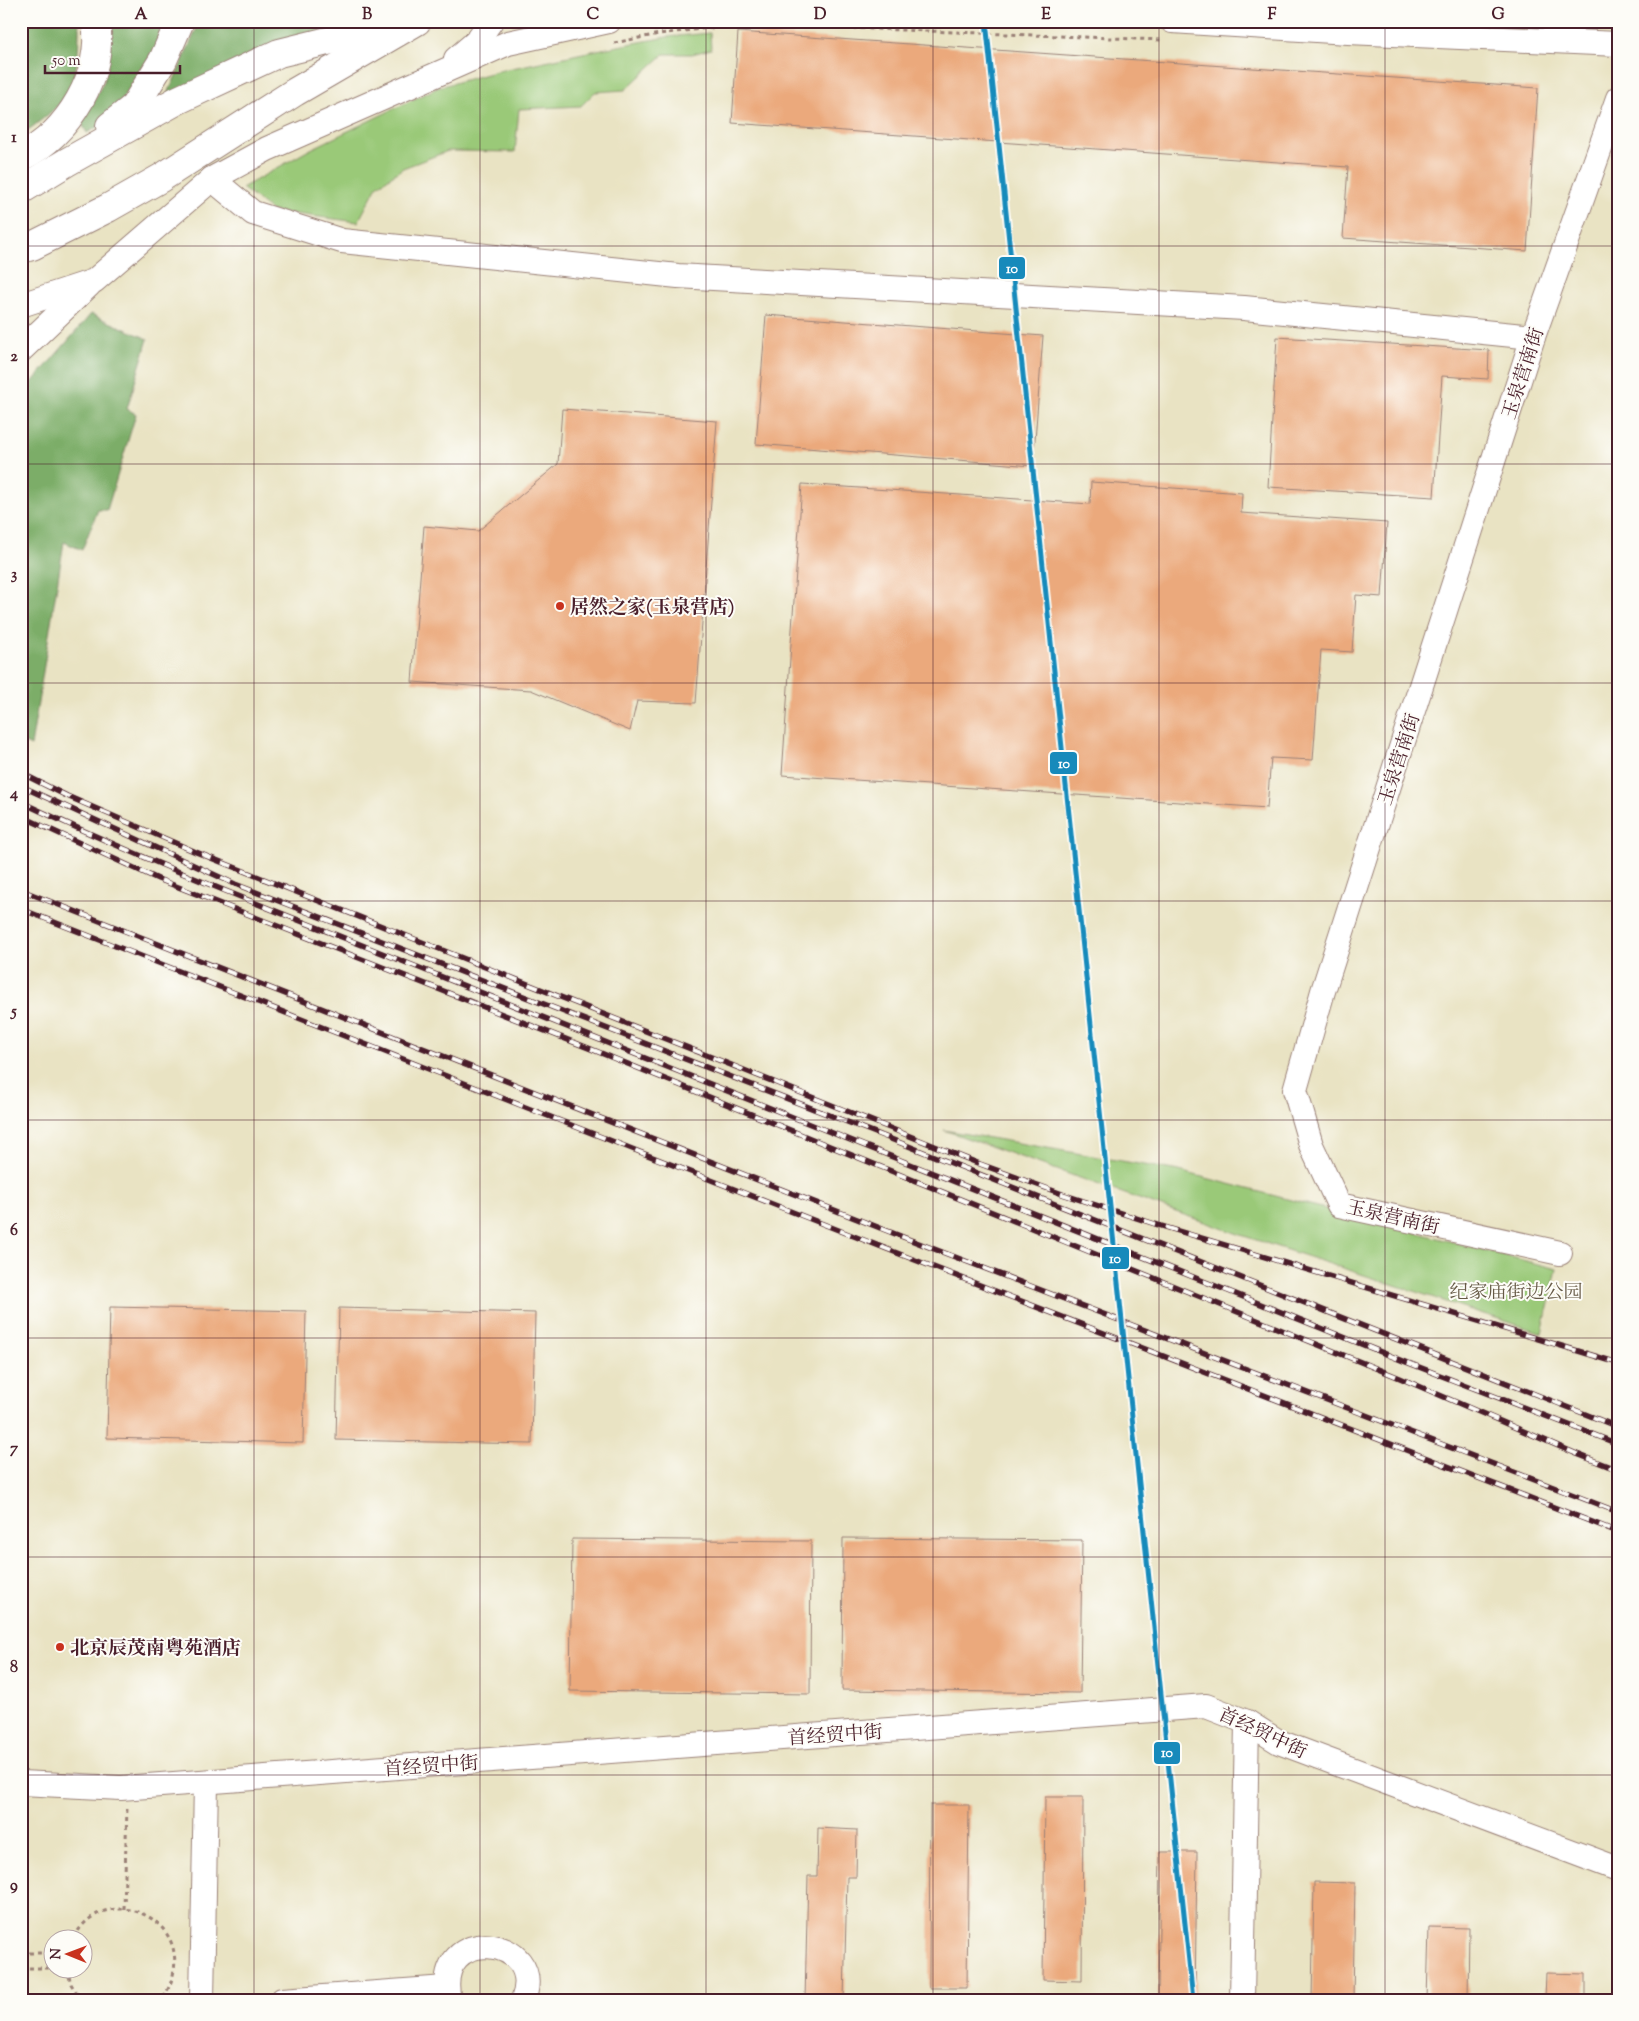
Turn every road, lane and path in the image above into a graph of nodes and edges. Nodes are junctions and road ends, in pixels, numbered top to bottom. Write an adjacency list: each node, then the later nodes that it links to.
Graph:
1 (96, 21): 13 (highway)
2 (180, 21): 14 (highway)
3 (406, 21): 14 (highway)
4 (417, 21): 17 (highway)
5 (491, 21): 11 (street)
6 (557, 26): 9 (street); 11 (street)
7 (1348, 26): 8 (street); 10 (street)
8 (1172, 31): 9 (path)
9 (610, 32)
10 (1618, 44)
11 (441, 72): 15 (street)
12 (1618, 98): 20 (street, 玉泉营南街)
13 (21, 157)
14 (67, 162): 16 (highway)
15 (212, 179): 18 (street); 20 (street)
16 (21, 190)
17 (21, 249)
18 (94, 280): 19 (street); 21 (street)
19 (21, 304)
20 (1533, 337): 22 (street, 玉泉营南街)
21 (21, 350)
22 (1560, 1253)
23 (1247, 1722): 24 (street, 首经贸中街); 27 (street, 首经贸中街); 41 (street)
24 (206, 1782): 26 (street, 首经贸中街); 38 (street)
25 (21, 1783): 26 (street, 首经贸中街)
26 (127, 1788): 28 (path)
27 (1618, 1869)
28 (124, 1909): 29 (path); 37 (path)
29 (81, 1928)
30 (21, 1953): 31 (path)
31 (42, 1953)
32 (21, 1968): 33 (path)
33 (42, 1968)
34 (70, 1978): 36 (path)
35 (448, 1994): 39 (street); 40 (street)
36 (81, 2000)
37 (162, 2000)
38 (202, 2000)
39 (282, 2000)
40 (523, 2000)
41 (1242, 2000)

